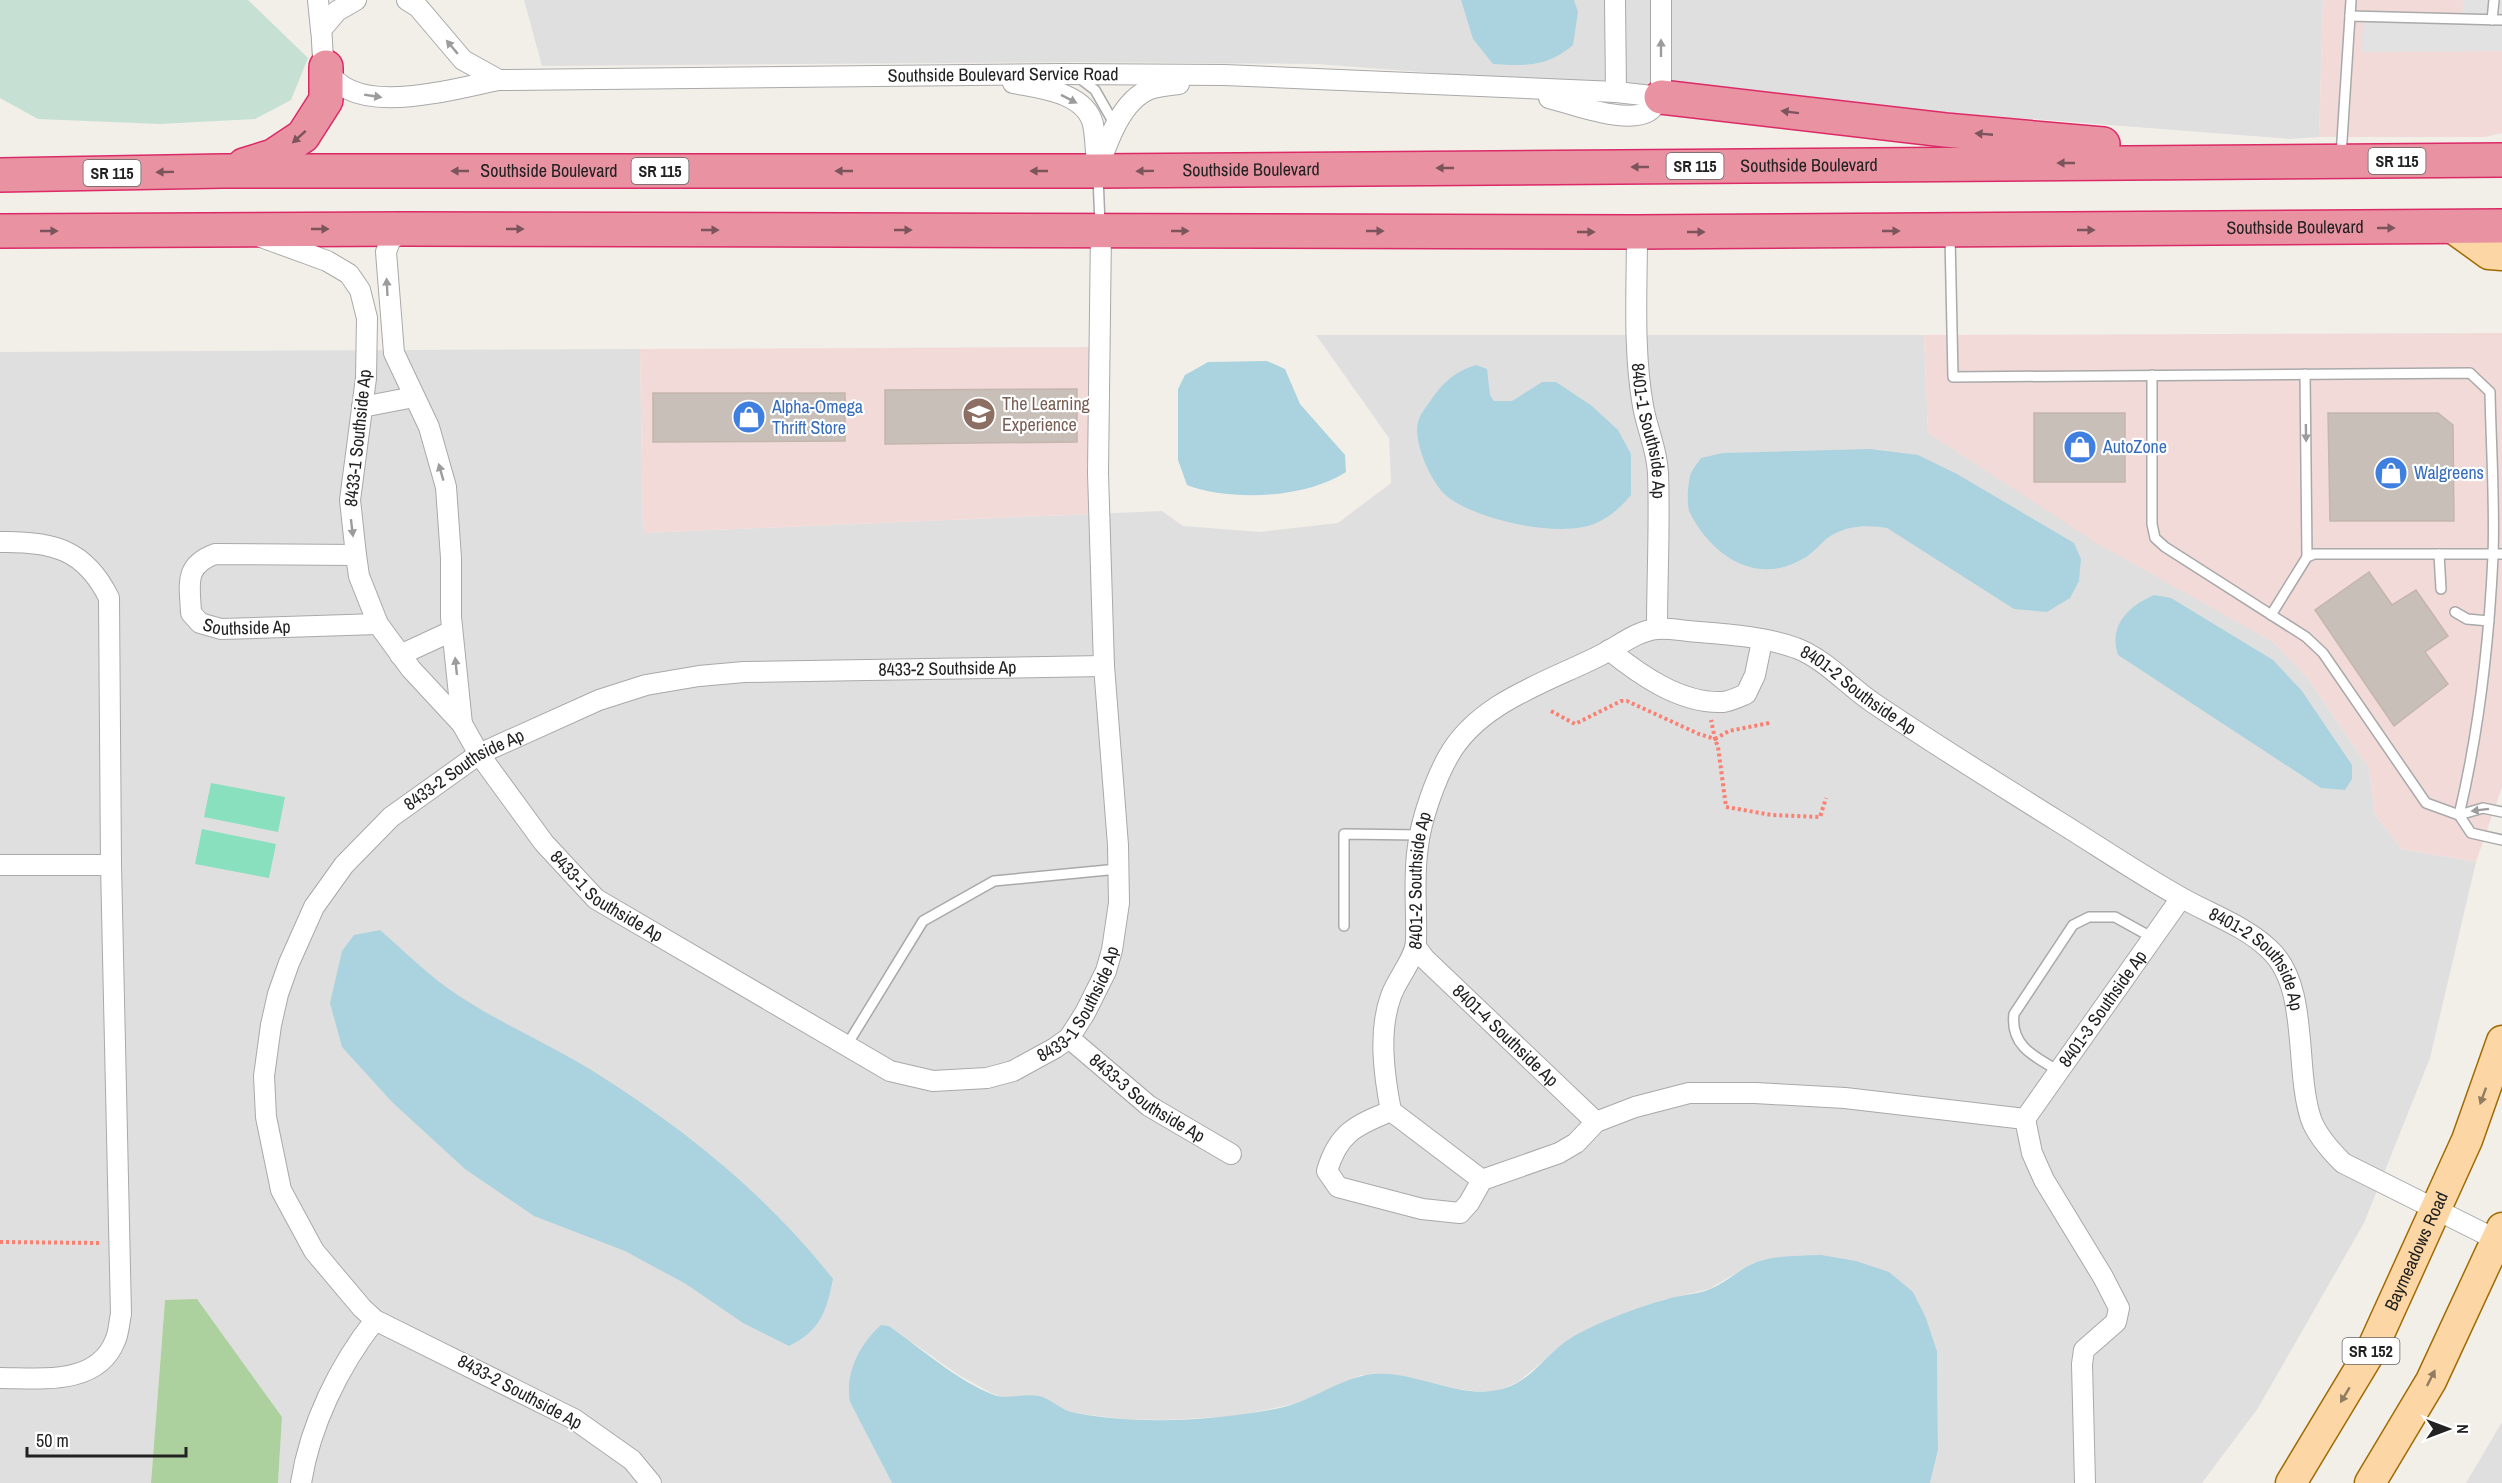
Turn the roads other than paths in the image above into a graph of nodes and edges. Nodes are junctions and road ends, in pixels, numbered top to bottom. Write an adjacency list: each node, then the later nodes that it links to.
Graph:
1 (318, 0): 10 (street)
2 (356, 0): 10 (street)
3 (407, 0): 15 (street, Southside Boulevard Service Road, one-way to 3)
4 (1615, 0): 17 (street)
5 (1661, 0): 18 (street, one-way to 5)
6 (2351, 0): 8 (lane)
7 (2494, 0): 9 (lane)
8 (2349, 16): 9 (lane); 24 (lane)
9 (2497, 20)
10 (321, 30): 11 (street)
11 (326, 67): 15 (street, Southside Boulevard Service Road, one-way to 15); 25 (highway, one-way to 25)
12 (1075, 74): 13 (street, Southside Boulevard Service Road); 14 (street, Southside Boulevard Service Road); 19 (lane)
13 (972, 75): 15 (street, Southside Boulevard Service Road); 26 (street, one-way to 26)
14 (1224, 75): 16 (street, Southside Boulevard Service Road); 19 (street)
15 (499, 80)
16 (1508, 88): 17 (street, Southside Boulevard Service Road); 18 (street, Southside Boulevard Service Road)
17 (1616, 92): 18 (street, Southside Boulevard Service Road)
18 (1661, 97): 23 (highway, one-way to 18)
19 (1116, 127): 26 (street)
20 (2502, 147): 21 (main road)
21 (2468, 160): 22 (highway, Southside Boulevard / SR 115); 24 (highway, Southside Boulevard / SR 115)
22 (2502, 160)
23 (2293, 162): 24 (highway, Southside Boulevard / SR 115); 26 (highway, Southside Boulevard / SR 115, one-way to 26)
24 (2341, 162)
25 (224, 171): 26 (highway, Southside Boulevard / SR 115, one-way to 25); 27 (highway, Southside Boulevard / SR 115, one-way to 27)
26 (1097, 171): 33 (lane)
27 (0, 176)
28 (2502, 226): 29 (highway, Southside Boulevard)
29 (2453, 228): 34 (highway, Southside Boulevard, one-way to 29); 36 (main road)
30 (405, 229): 31 (highway, Southside Boulevard, one-way to 30); 33 (highway, Southside Boulevard, one-way to 33); 39 (street, 8433-1 Southside Ap, one-way to 30)
31 (240, 230): 32 (highway, Southside Boulevard, one-way to 31); 40 (street, 8433-1 Southside Ap)
32 (0, 231)
33 (1101, 231): 35 (highway, Southside Boulevard, one-way to 35); 56 (street, 8433-1 Southside Ap)
34 (1950, 231): 35 (highway, Southside Boulevard, one-way to 34); 38 (lane)
35 (1637, 232): 51 (street, 8401-1 Southside Ap)
36 (2502, 255)
37 (2305, 374): 38 (lane); 43 (lane); 45 (lane, one-way to 45)
38 (2152, 375): 48 (lane)
39 (414, 397): 40 (street); 52 (street, 8433-1 Southside Ap, one-way to 39)
40 (362, 407): 44 (street, 8433-1 Southside Ap, one-way to 44)
41 (0, 542): 64 (street)
42 (2439, 554): 43 (lane); 45 (lane); 46 (lane)
43 (2497, 554): 49 (lane)
44 (356, 555): 50 (street, 8433-1 Southside Ap); 50 (street, Southside Ap)
45 (2307, 557): 48 (lane)
46 (2441, 589)
47 (2455, 612): 49 (lane)
48 (2271, 615): 60 (lane)
49 (2489, 621): 60 (lane)
50 (378, 624): 55 (street, 8433-1 Southside Ap)
51 (1657, 628): 53 (street, 8401-2 Southside Ap); 54 (street, 8401-2 Southside Ap)
52 (452, 631): 55 (street); 57 (street, 8433-1 Southside Ap, one-way to 52)
53 (1762, 641): 54 (street); 66 (street, 8401-2 Southside Ap)
54 (1609, 650): 61 (street, 8401-2 Southside Ap)
55 (400, 655): 57 (street, 8433-1 Southside Ap)
56 (1104, 666): 58 (street, 8433-2 Southside Ap); 65 (street, 8433-1 Southside Ap)
57 (462, 724): 58 (street, 8433-1 Southside Ap)
58 (479, 754): 72 (street, 8433-1 Southside Ap); 81 (street, 8433-2 Southside Ap)
59 (2502, 812): 60 (lane, one-way to 60)
60 (2459, 815): 62 (lane)
61 (1420, 835): 67 (lane); 69 (street, 8401-2 Southside Ap)
62 (2502, 840)
63 (0, 865): 64 (street)
64 (111, 865): 82 (street)
65 (1118, 869): 70 (street, 8433-1 Southside Ap); 72 (lane)
66 (2181, 898): 68 (street, 8401-3 Southside Ap); 79 (street, 8401-2 Southside Ap)
67 (1344, 926)
68 (2153, 938): 73 (street, 8401-3 Southside Ap); 73 (lane)
69 (1416, 947): 74 (street, 8401-2 Southside Ap); 76 (street, 8401-4 Southside Ap)
70 (1069, 1038): 72 (street, 8433-1 Southside Ap); 77 (street, 8433-3 Southside Ap)
71 (2502, 1041): 79 (main road, Baymeadows Road / SR 152, one-way to 79)
72 (847, 1046)
73 (2059, 1071): 75 (street, 8401-3 Southside Ap)
74 (1391, 1112): 78 (street); 78 (street)
75 (2025, 1119): 76 (street); 85 (street)
76 (1596, 1122): 78 (street)
77 (1231, 1154)
78 (1482, 1180)
79 (2435, 1210): 80 (street, 8401-2 Southside Ap); 86 (main road, Baymeadows Road / SR 152, one-way to 86)
80 (2499, 1234): 87 (main road, one-way to 80)
81 (375, 1320): 83 (street); 84 (street, 8433-2 Southside Ap)
82 (0, 1378)
83 (301, 1483)
84 (651, 1483)
85 (2085, 1483)
86 (2291, 1483)
87 (2370, 1483)

